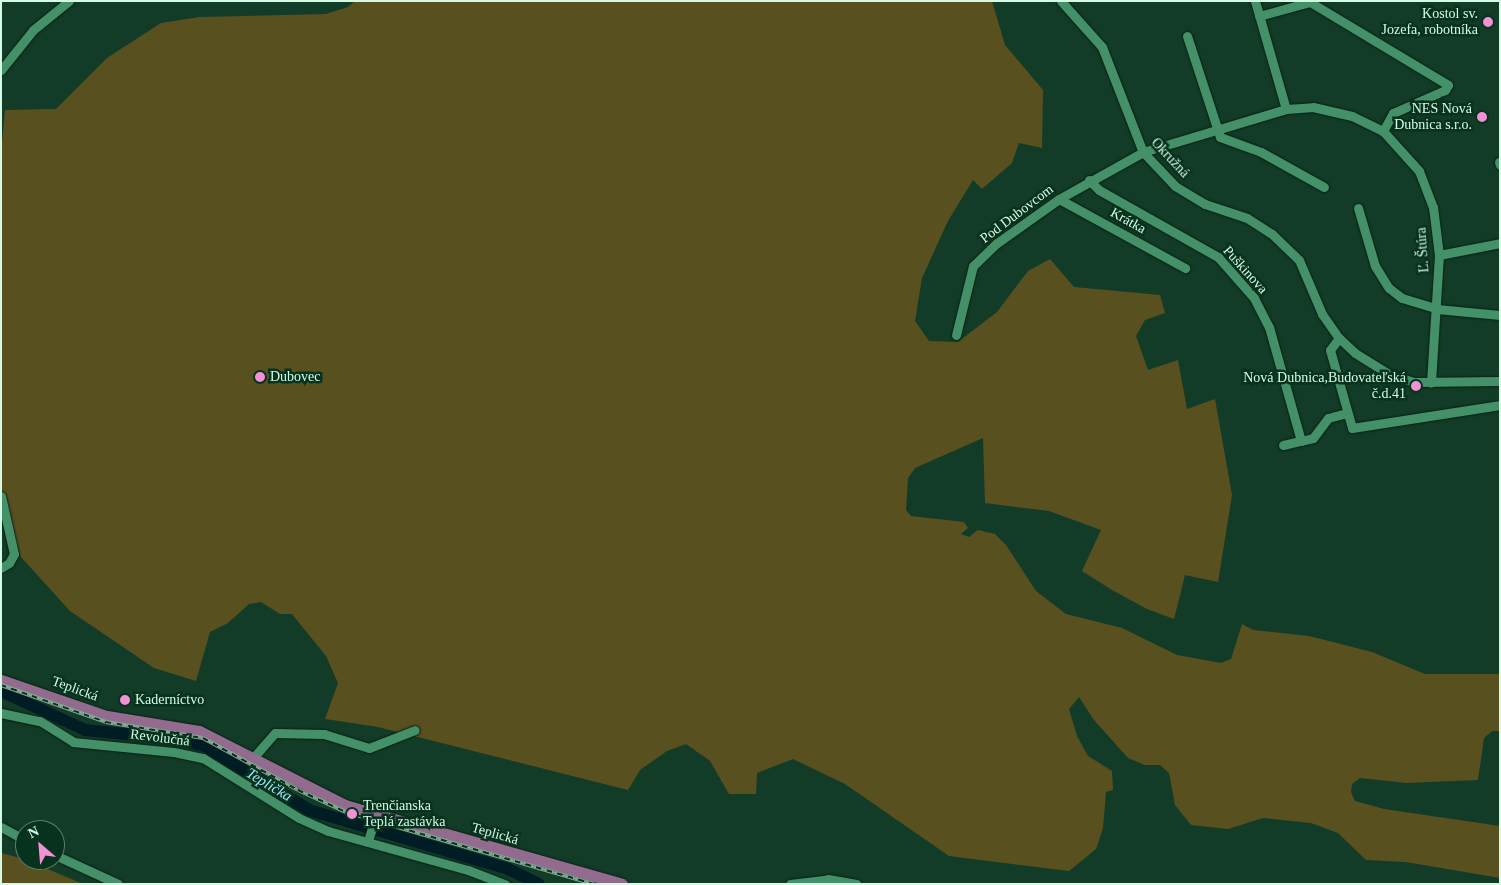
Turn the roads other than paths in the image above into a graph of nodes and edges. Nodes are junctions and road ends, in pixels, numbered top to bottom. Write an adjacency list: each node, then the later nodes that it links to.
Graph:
1 (69, 1): 6 (street)
2 (1061, 1): 10 (street, Okružná)
3 (1254, 1): 4 (street)
4 (1259, 16): 7 (street); 9 (street)
5 (1187, 36): 8 (street)
6 (1, 70)
7 (1286, 109): 8 (street, Ľ. Štúra); 9 (street, Ľ. Štúra)
8 (1215, 130): 10 (street, Ľ. Štúra); 12 (street)
9 (1383, 131): 16 (street, Ľ. Štúra)
10 (1143, 152): 11 (street, Pod Dubovcom); 21 (street, Okružná)
11 (1089, 180): 13 (street, Pod Dubovcom); 26 (street, Puškinova)
12 (1324, 187)
13 (1059, 199): 17 (street, Krátka); 20 (street, Pod Dubovcom)
14 (1358, 208): 18 (street)
15 (1500, 243): 16 (street)
16 (1439, 255): 18 (street, Ľ. Štúra)
17 (1185, 268)
18 (1437, 309): 19 (street); 23 (street, Ľ. Štúra)
19 (1500, 315)
20 (956, 335)
21 (1339, 338): 23 (street, Okružná); 25 (street)
22 (1500, 381): 23 (street, Okružná)
23 (1431, 383)
24 (1500, 405): 25 (street)
25 (1348, 413): 26 (street)
26 (1301, 441): 27 (street)
27 (1283, 445)
28 (1, 496): 29 (street)
29 (1, 568)
30 (1, 680): 33 (main road, Teplická)
31 (1, 713): 37 (street, Revolučná)
32 (415, 730): 33 (street)
33 (253, 758): 34 (main road, Teplická)
34 (374, 819): 37 (street); 41 (main road, Teplická)
35 (1, 826): 36 (street)
36 (15, 834)
37 (368, 839): 40 (street, Revolučná)
38 (65, 860): 39 (street)
39 (118, 884)
40 (505, 884)
41 (622, 884)
42 (790, 884): 43 (street)
43 (857, 884)

